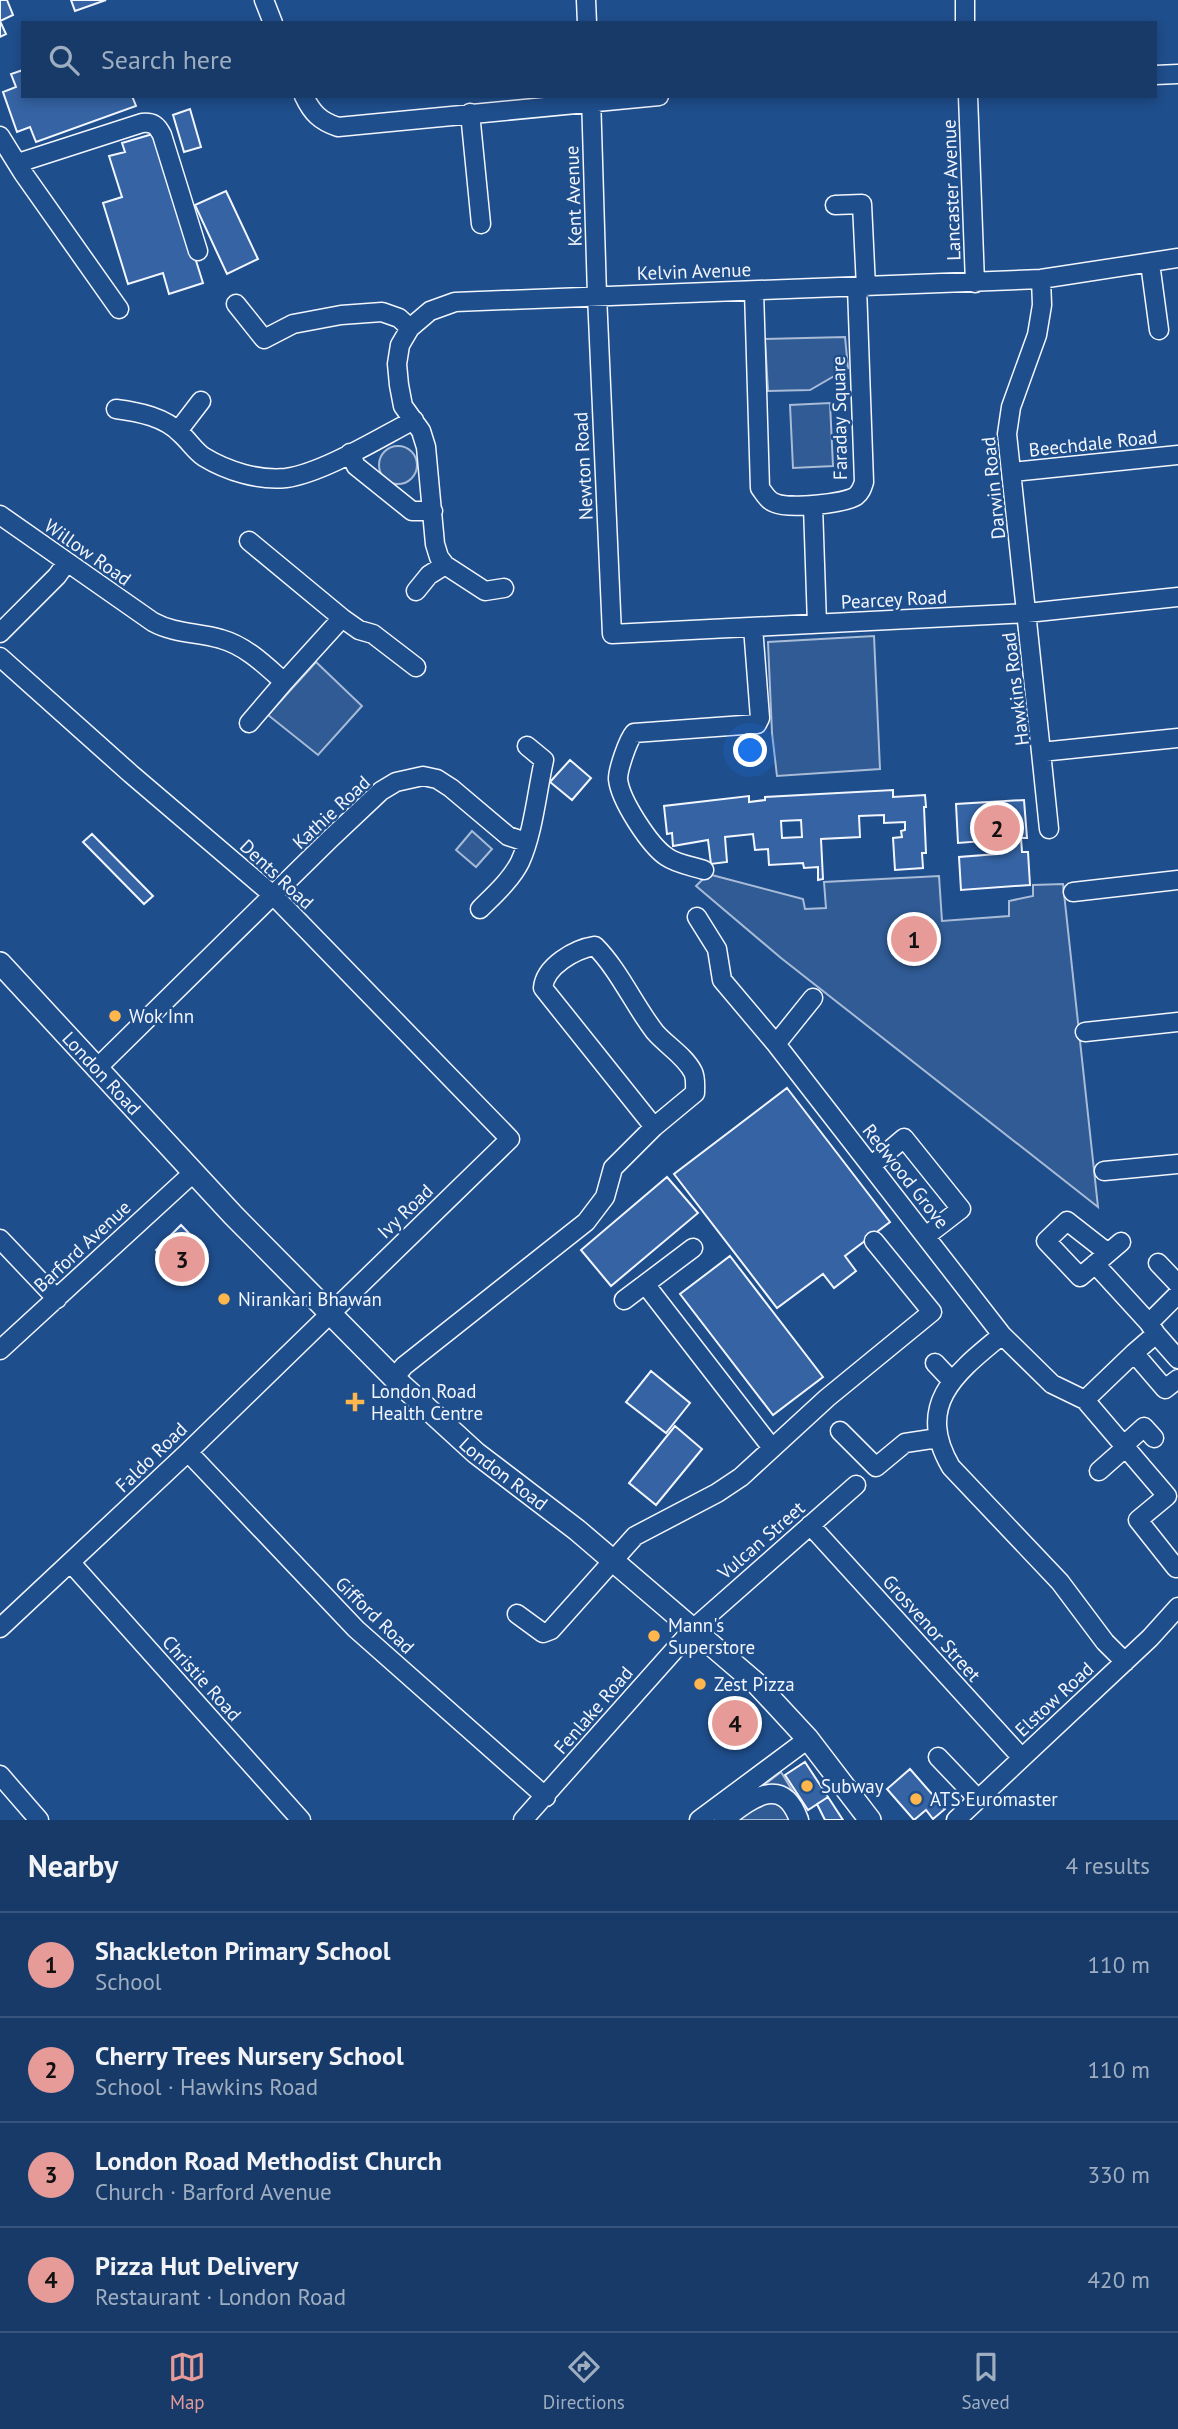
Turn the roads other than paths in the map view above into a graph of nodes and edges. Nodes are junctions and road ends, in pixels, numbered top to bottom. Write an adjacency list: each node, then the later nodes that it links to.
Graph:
1 (264, 0): 4 (street)
2 (586, 0): 5 (street)
3 (965, 0): 6 (street)
4 (272, 21)
5 (587, 21)
6 (965, 21)
7 (1178, 74): 8 (street)
8 (1157, 75)
9 (305, 98): 13 (street)
10 (614, 98): 12 (street)
11 (968, 98): 22 (street, Lancaster Avenue)
12 (592, 99): 13 (street); 25 (street, Kent Avenue)
13 (470, 113): 17 (street)
14 (0, 136): 15 (street)
15 (18, 163): 18 (street); 27 (street)
16 (835, 205): 23 (street, Faraday Square)
17 (481, 224)
18 (198, 251)
19 (1178, 258): 20 (street, Kelvin Avenue)
20 (1150, 263): 21 (street, Kelvin Avenue); 29 (street)
21 (1041, 279): 22 (street, Kelvin Avenue); 36 (street, Darwin Road)
22 (975, 283): 23 (street, Kelvin Avenue)
23 (862, 287): 24 (street, Kelvin Avenue); 37 (street, Faraday Square)
24 (754, 291): 25 (street, Kelvin Avenue); 37 (street, Faraday Square)
25 (597, 295): 28 (street, Kelvin Avenue); 51 (street, Newton Road)
26 (236, 304): 28 (street)
27 (119, 309)
28 (410, 328): 32 (street)
29 (1159, 330)
30 (201, 401): 33 (street)
31 (117, 409): 33 (street)
32 (414, 420): 34 (street); 38 (street)
33 (178, 431): 34 (street)
34 (350, 453): 38 (street)
35 (1178, 455): 36 (street, Beechdale Road)
36 (1012, 472): 46 (street, Darwin Road)
37 (813, 506): 48 (street)
38 (433, 511): 42 (street)
39 (0, 515): 41 (street, Willow Road)
40 (249, 541): 47 (street)
41 (67, 562): 50 (street); 54 (street, Willow Road)
42 (444, 565): 43 (street); 44 (street)
43 (504, 588)
44 (415, 591)
45 (1178, 597): 46 (street, Pearcey Road)
46 (1027, 613): 48 (street, Pearcey Road); 58 (street, Hawkins Road)
47 (342, 618): 53 (street); 54 (street)
48 (817, 624): 49 (street, Pearcey Road)
49 (753, 627): 51 (street, Pearcey Road); 61 (street)
50 (0, 633)
51 (612, 634)
52 (0, 657): 64 (street, Dents Road)
53 (416, 667)
54 (284, 682): 55 (street)
55 (249, 723)
56 (1178, 738): 58 (street, Hawkins Road)
57 (527, 746): 60 (street)
58 (1041, 751): 59 (street)
59 (1049, 829)
60 (526, 842): 64 (street, Kathie Road); 65 (street)
61 (704, 870)
62 (1178, 880): 63 (street)
63 (1073, 892)
64 (274, 897): 72 (street, Kathie Road); 74 (street, Dents Road)
65 (481, 909)
66 (697, 917): 71 (street, Redwood Grove)
67 (2, 970): 72 (main road, London Road)
68 (813, 998): 71 (street)
69 (1178, 1022): 70 (street)
70 (1085, 1032)
71 (776, 1044): 76 (street, Redwood Grove)
72 (96, 1069): 78 (main road, London Road)
73 (654, 1127): 73 (street); 97 (street)
74 (510, 1139): 90 (street, Ivy Road)
75 (1178, 1164): 77 (street)
76 (871, 1166): 79 (street, Redwood Grove); 79 (street)
77 (1104, 1171)
78 (193, 1173): 88 (street, Barford Avenue); 90 (main road, London Road)
79 (926, 1236): 92 (street, Redwood Grove)
80 (0, 1239): 88 (street)
81 (874, 1241): 105 (street)
82 (694, 1248): 85 (street)
83 (1108, 1253): 91 (street)
84 (1158, 1263): 86 (street)
85 (645, 1283): 89 (street); 105 (street)
86 (1178, 1284)
87 (1178, 1294): 91 (street)
88 (57, 1299): 93 (street, Barford Avenue)
89 (624, 1300)
90 (329, 1312): 97 (main road, London Road); 106 (street, Faldo Road)
91 (1153, 1328): 94 (street); 95 (street)
92 (1003, 1335): 99 (street); 100 (street, Redwood Grove)
93 (0, 1350)
94 (1134, 1353): 98 (street); 100 (street)
95 (1178, 1359)
96 (934, 1363): 99 (street)
97 (394, 1378): 110 (main road, London Road)
98 (1178, 1379)
99 (951, 1380): 102 (street)
100 (1085, 1401): 104 (street, Redwood Grove)
101 (840, 1431): 102 (street)
102 (938, 1438): 117 (street)
103 (1154, 1438): 104 (street)
104 (1124, 1447): 107 (street); 112 (street, Redwood Grove)
105 (772, 1448): 110 (street)
106 (188, 1452): 111 (street, Faldo Road); 122 (street, Gifford Road)
107 (1099, 1471)
108 (856, 1485): 109 (street, Vulcan Street)
109 (810, 1525): 116 (street, Vulcan Street); 120 (street, Grosvenor Street)
110 (612, 1561): 114 (street); 116 (main road, London Road)
111 (71, 1563): 115 (street, Faldo Road); 125 (street, Christie Road)
112 (1176, 1568)
113 (1178, 1607): 117 (street, Elstow Road)
114 (517, 1614)
115 (0, 1628)
116 (694, 1628): 118 (main road, London Road); 122 (street, Fenlake Road)
117 (1125, 1662): 120 (street, Elstow Road)
118 (808, 1739): 127 (street); 130 (main road, London Road)
119 (938, 1757): 123 (street)
120 (1022, 1758): 123 (street, Elstow Road)
121 (0, 1775): 124 (street)
122 (546, 1797): 126 (street, Fenlake Road)
123 (978, 1800): 131 (street, Elstow Road)
124 (38, 1820)
125 (302, 1820)
126 (523, 1820)
127 (699, 1820)
128 (724, 1820): 129 (street)
129 (799, 1820)
130 (870, 1820)
131 (956, 1820)

